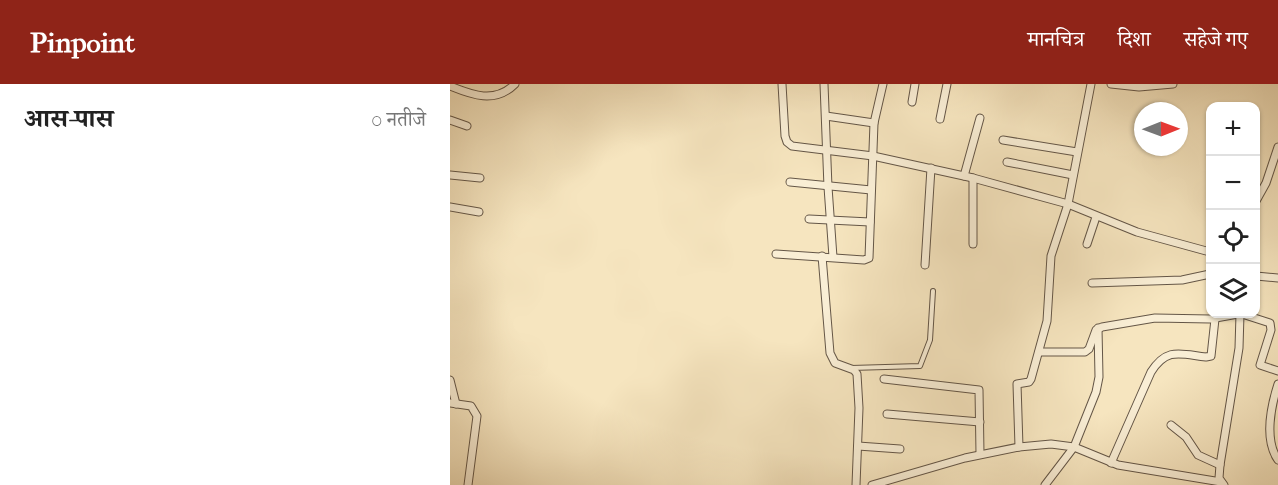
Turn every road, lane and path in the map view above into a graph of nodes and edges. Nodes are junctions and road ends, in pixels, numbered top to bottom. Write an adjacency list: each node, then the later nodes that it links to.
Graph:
1 (515, 84): 11 (street)
2 (782, 84): 21 (street)
3 (825, 84): 13 (street)
4 (883, 84): 17 (street)
5 (915, 84): 12 (street)
6 (946, 84): 15 (street)
7 (1091, 84): 22 (street)
8 (1111, 84): 10 (street)
9 (1173, 84): 10 (street)
10 (1129, 85)
11 (450, 86)
12 (912, 102)
13 (826, 116): 17 (street); 21 (street)
14 (980, 118): 28 (street)
15 (940, 119)
16 (450, 120): 18 (street)
17 (874, 123): 23 (street)
18 (467, 126)
19 (1003, 140): 22 (street)
20 (1278, 147): 34 (street)
21 (827, 151): 23 (street); 32 (street)
22 (1077, 152): 27 (street)
23 (873, 156): 25 (street); 33 (street)
24 (1007, 162): 27 (street)
25 (931, 168): 28 (street); 48 (street)
26 (450, 175): 29 (street)
27 (1072, 175): 35 (street)
28 (964, 176): 30 (street)
29 (480, 178)
30 (973, 178): 35 (street); 42 (street)
31 (790, 182): 32 (street)
32 (828, 187): 33 (street); 40 (street)
33 (871, 190): 41 (street)
34 (1260, 194)
35 (1068, 204): 38 (street); 59 (street)
36 (450, 207): 37 (street)
37 (479, 212)
38 (1096, 217): 43 (street); 44 (street)
39 (809, 219): 40 (street)
40 (831, 219): 41 (street); 47 (street)
41 (870, 222): 47 (street)
42 (973, 244)
43 (1088, 244)
44 (1206, 251)
45 (776, 254): 46 (street)
46 (822, 256): 47 (street); 60 (street)
47 (833, 257)
48 (925, 265)
49 (1206, 275): 52 (street)
50 (1260, 276): 51 (street)
51 (1278, 278)
52 (1092, 283)
53 (933, 291): 60 (lane)
54 (1220, 318): 57 (street)
55 (1240, 318): 76 (street)
56 (1253, 318): 61 (street)
57 (1215, 319): 58 (street); 75 (street)
58 (1098, 328): 59 (street); 71 (street)
59 (1039, 352): 70 (street)
60 (850, 368): 69 (street)
61 (1278, 370)
62 (884, 379): 67 (street)
63 (450, 380): 65 (street)
64 (1278, 384): 74 (street)
65 (453, 403): 78 (street)
66 (887, 414): 67 (street)
67 (980, 422): 73 (street)
68 (1171, 425): 76 (street)
69 (858, 446): 72 (street); 79 (street)
70 (1019, 447): 71 (street); 73 (street)
71 (1074, 447): 75 (street); 81 (street)
72 (900, 449)
73 (980, 454): 80 (street)
74 (1278, 460)
75 (1111, 463): 77 (street)
76 (1220, 465): 77 (street)
77 (1222, 484)
78 (468, 485)
79 (856, 485)
80 (872, 485)
81 (1045, 485)

